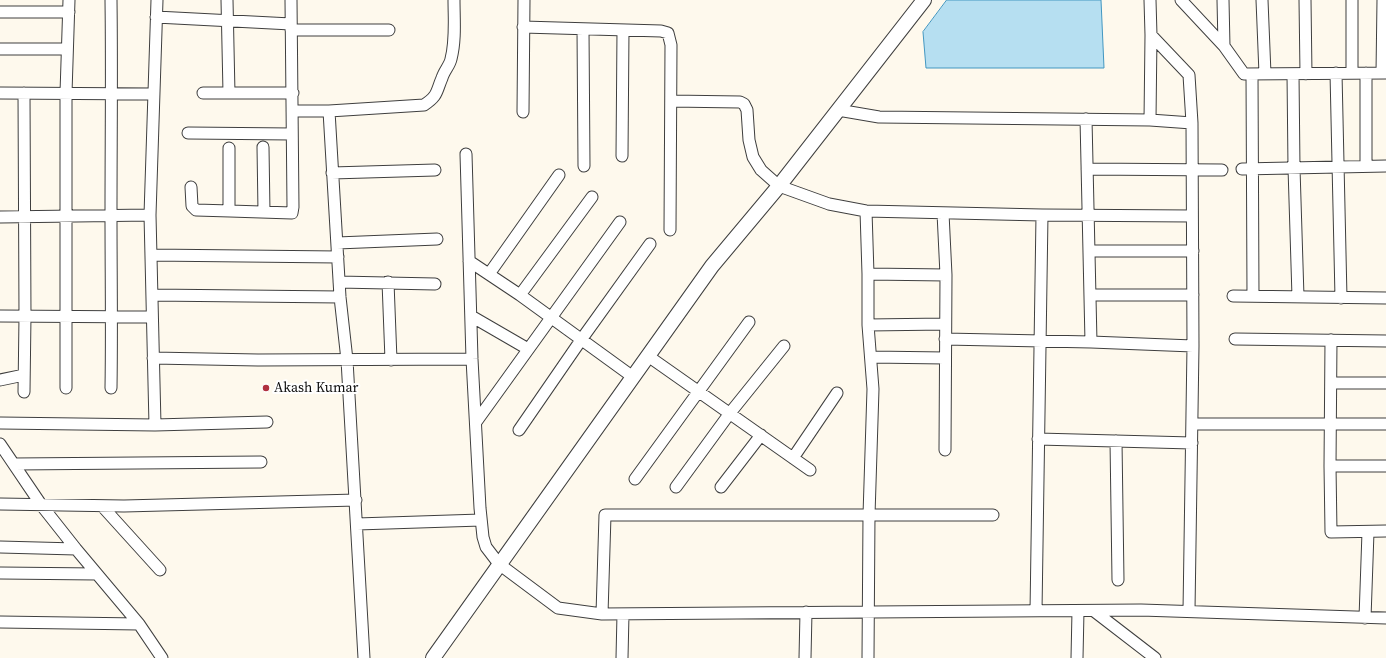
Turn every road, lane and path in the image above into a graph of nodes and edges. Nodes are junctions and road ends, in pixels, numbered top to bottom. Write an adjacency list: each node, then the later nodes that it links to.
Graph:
1 (69, 0): 17 (street)
2 (111, 0): 43 (street)
3 (157, 0): 18 (street)
4 (227, 0): 19 (street)
5 (291, 0): 20 (street)
6 (454, 0): 48 (street)
7 (524, 0): 21 (street)
8 (924, 0): 46 (street)
9 (1150, 0): 25 (street)
10 (1180, 0): 26 (street)
11 (1223, 0): 26 (street)
12 (1262, 0): 33 (street)
13 (1305, 0): 35 (street)
14 (1352, 0): 29 (street)
15 (1383, 0): 31 (street)
16 (0, 12): 17 (street)
17 (69, 12): 28 (street)
18 (156, 17): 19 (street); 44 (street)
19 (227, 21): 20 (street); 41 (street)
20 (291, 27): 23 (street); 42 (street)
21 (523, 27): 22 (street); 49 (street)
22 (583, 29): 24 (street); 59 (street)
23 (389, 30)
24 (623, 30): 45 (street); 58 (street)
25 (1151, 35): 51 (street); 52 (street)
26 (1224, 46): 32 (street)
27 (0, 49): 28 (street)
28 (68, 49): 39 (street)
29 (1352, 73): 30 (street); 36 (street)
30 (1366, 73): 31 (street); 60 (street)
31 (1384, 73)
32 (1252, 74): 33 (street); 65 (street)
33 (1265, 74): 34 (street)
34 (1293, 74): 35 (street); 63 (street)
35 (1306, 74): 36 (street)
36 (1336, 74): 62 (street)
37 (0, 93): 38 (street)
38 (24, 93): 39 (street); 85 (street)
39 (66, 93): 43 (street); 81 (street)
40 (203, 93): 41 (street)
41 (229, 93): 42 (street)
42 (292, 93): 47 (street)
43 (112, 94): 44 (street); 82 (street)
44 (154, 94): 78 (street)
45 (671, 101): 71 (street); 87 (street)
46 (838, 110): 50 (street); 71 (street)
47 (292, 111): 48 (street); 54 (street)
48 (329, 111): 69 (street)
49 (523, 112)
50 (1086, 119): 51 (street); 64 (street)
51 (1150, 120): 52 (street)
52 (1192, 123): 67 (street)
53 (188, 133): 54 (street)
54 (292, 134): 76 (street)
55 (263, 147): 76 (street)
56 (229, 148): 74 (street)
57 (466, 154): 95 (street)
58 (622, 156)
59 (584, 166)
60 (1366, 166): 61 (street); 62 (street)
61 (1386, 166)
62 (1337, 167): 63 (street); 110 (street)
63 (1294, 168): 65 (street); 109 (street)
64 (1087, 169): 67 (street); 80 (street)
65 (1247, 169): 107 (street)
66 (435, 170): 69 (street)
67 (1192, 170): 68 (street); 83 (street)
68 (1222, 170)
69 (332, 173): 89 (street)
70 (559, 175): 96 (street)
71 (779, 186): 75 (street); 132 (street)
72 (191, 187): 74 (street)
73 (592, 197): 105 (street)
74 (230, 211): 76 (street)
75 (866, 211): 77 (street); 97 (street)
76 (264, 212)
77 (944, 213): 79 (street); 98 (street)
78 (150, 215): 82 (street); 93 (street)
79 (1042, 215): 80 (street); 126 (street)
80 (1088, 215): 83 (street); 91 (street)
81 (66, 216): 82 (street); 85 (street); 114 (street)
82 (111, 216): 116 (street)
83 (1192, 216): 92 (street)
84 (0, 217): 85 (street)
85 (25, 217): 113 (street)
86 (620, 222): 118 (street)
87 (670, 230)
88 (437, 239): 89 (street)
89 (337, 242): 94 (street)
90 (650, 244): 124 (street)
91 (1089, 251): 92 (street); 103 (street)
92 (1193, 251): 104 (street)
93 (151, 255): 94 (street); 102 (street)
94 (338, 256): 99 (street)
95 (469, 261): 96 (street); 115 (street)
96 (490, 274): 105 (street)
97 (868, 274): 98 (street); 121 (street)
98 (946, 276): 120 (street)
99 (339, 282): 100 (street); 108 (street)
100 (388, 282): 101 (street); 138 (street)
101 (435, 284)
102 (152, 295): 108 (street); 117 (street)
103 (1090, 295): 104 (street); 128 (street)
104 (1193, 295): 130 (street)
105 (520, 296): 118 (street)
106 (1233, 296): 107 (street)
107 (1253, 296): 109 (street)
108 (340, 297): 137 (street)
109 (1298, 297): 110 (street)
110 (1341, 298): 111 (street)
111 (1386, 298)
112 (0, 316): 113 (street)
113 (25, 316): 114 (street); 139 (street)
114 (66, 316): 116 (street); 144 (street)
115 (471, 316): 131 (street); 136 (street)
116 (112, 317): 117 (street); 145 (street)
117 (152, 317): 134 (street)
118 (550, 318): 124 (street); 131 (street)
119 (749, 322): 147 (street)
120 (945, 324): 121 (street); 122 (street)
121 (868, 325): 133 (street)
122 (945, 339): 126 (street); 135 (street)
123 (1235, 339): 125 (street)
124 (581, 340): 140 (street); 157 (street)
125 (1331, 340): 127 (street); 142 (street)
126 (1039, 341): 128 (street); 159 (street)
127 (1386, 341)
128 (1091, 342): 130 (street)
129 (784, 346): 149 (street)
130 (1193, 346): 153 (street)
131 (528, 349): 151 (street)
132 (648, 356): 140 (street); 147 (street)
133 (871, 357): 135 (street); 177 (street)
134 (154, 358): 137 (street); 156 (street)
135 (945, 358): 163 (street)
136 (472, 359): 138 (street); 151 (street)
137 (347, 360): 138 (street); 173 (street)
138 (391, 360)
139 (24, 375): 141 (street); 146 (street)
140 (633, 377): 185 (street)
141 (0, 380)
142 (1331, 383): 143 (street); 154 (street)
143 (1386, 383)
144 (66, 388)
145 (111, 388)
146 (24, 392)
147 (699, 392): 149 (street); 170 (street)
148 (837, 393): 164 (street)
149 (730, 413): 158 (street); 171 (street)
150 (267, 422): 156 (street)
151 (476, 422): 179 (street)
152 (0, 423): 156 (street)
153 (1192, 424): 154 (street); 161 (street)
154 (1330, 424): 155 (street); 167 (street)
155 (1386, 424)
156 (155, 425)
157 (519, 430)
158 (761, 435): 164 (street); 172 (street)
159 (1038, 439): 160 (street); 190 (street)
160 (1116, 441): 161 (street); 189 (street)
161 (1192, 443): 193 (street)
162 (0, 444): 166 (street)
163 (945, 450)
164 (793, 458): 169 (street)
165 (261, 462): 166 (street)
166 (14, 464): 175 (street)
167 (1330, 466): 168 (street); 182 (street)
168 (1386, 466)
169 (810, 470)
170 (635, 478)
171 (676, 487)
172 (721, 487)
173 (356, 500): 176 (street); 180 (street)
174 (0, 504): 175 (street)
175 (42, 506): 176 (street); 184 (street)
176 (102, 506): 186 (street)
177 (869, 514): 178 (street); 195 (street); 196 (street)
178 (994, 515)
179 (481, 520): 180 (street); 185 (street)
180 (357, 524): 203 (street)
181 (1386, 531): 182 (street)
182 (1368, 532): 198 (street)
183 (0, 547): 184 (street)
184 (76, 549): 188 (street)
185 (499, 564): 196 (street); 204 (street)
186 (160, 570)
187 (0, 572): 188 (street)
188 (97, 574): 201 (street)
189 (1118, 580)
190 (1036, 611): 191 (street); 195 (street)
191 (1078, 611): 192 (street); 208 (street)
192 (1100, 611): 193 (street); 209 (street)
193 (1189, 611): 198 (street)
194 (806, 612): 195 (street); 197 (street); 206 (street)
195 (868, 612): 207 (street)
196 (602, 614): 197 (street)
197 (623, 614): 205 (street)
198 (1365, 618): 199 (street)
199 (1386, 618)
200 (0, 622): 201 (street)
201 (139, 624): 202 (street)
202 (162, 658)
203 (364, 658)
204 (433, 658)
205 (622, 658)
206 (805, 658)
207 (868, 658)
208 (1078, 658)
209 (1155, 658)

